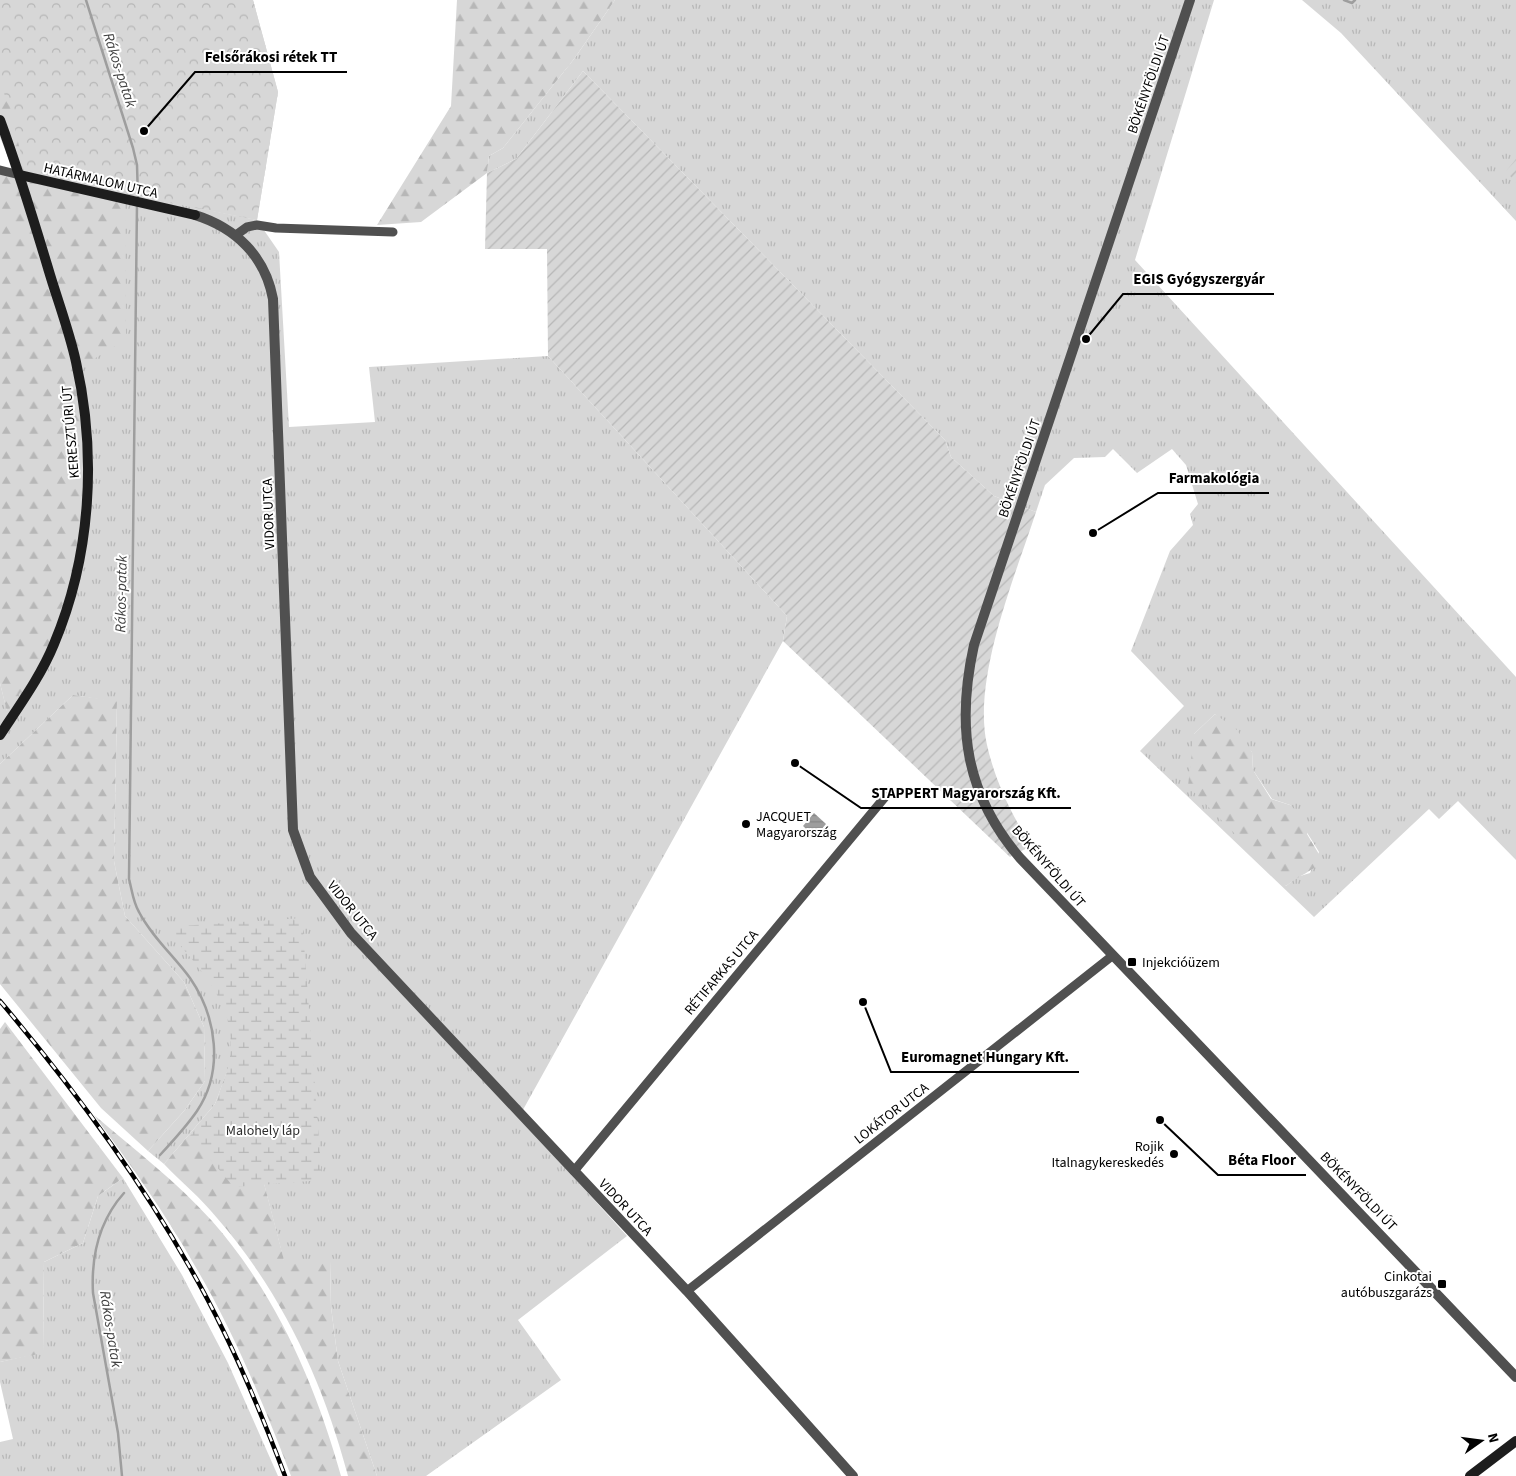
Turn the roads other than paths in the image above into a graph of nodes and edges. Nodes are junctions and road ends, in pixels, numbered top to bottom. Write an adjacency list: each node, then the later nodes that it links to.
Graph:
1 (1190, 0): 12 (street, BÖKÉNYFÖLDI ÚT)
2 (0, 120): 4 (main road, KERESZTÚRI ÚT)
3 (0, 170): 4 (street, HATÁRMALOM UTCA)
4 (20, 175): 5 (main road, HATÁRMALOM UTCA); 6 (main road, KERESZTÚRI ÚT)
5 (37, 180): 6 (main road); 7 (main road, HATÁRMALOM UTCA)
6 (27, 201): 10 (main road, KERESZTÚRI ÚT)
7 (195, 215): 9 (street, VIDOR UTCA)
8 (393, 232): 9 (street)
9 (236, 235): 13 (street, VIDOR UTCA)
10 (0, 735)
11 (890, 791): 13 (street, RÉTIFARKAS UTCA)
12 (1112, 956): 14 (street, LOKÁTOR UTCA); 15 (street, BÖKÉNYFÖLDI ÚT)
13 (574, 1171): 14 (street, VIDOR UTCA)
14 (687, 1291): 17 (street, VIDOR UTCA)
15 (1516, 1377)
16 (1516, 1441): 18 (main road)
17 (853, 1476)
18 (1470, 1476)

